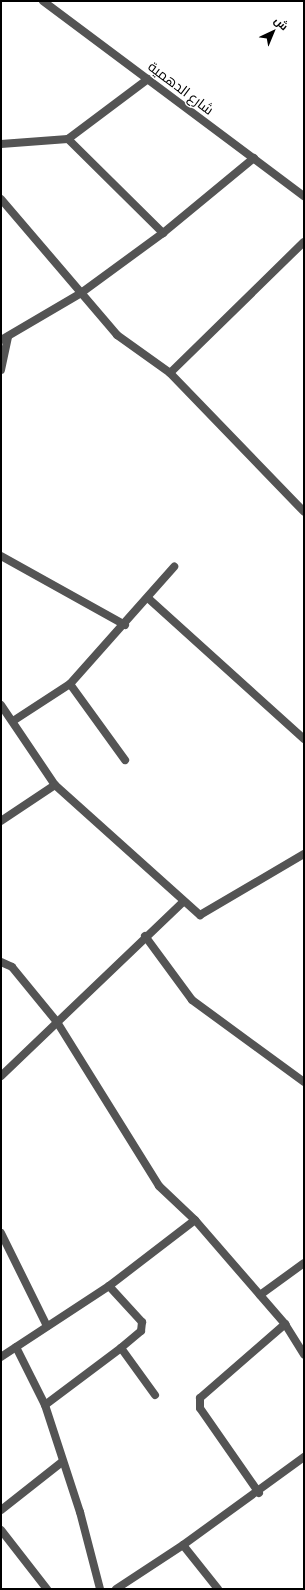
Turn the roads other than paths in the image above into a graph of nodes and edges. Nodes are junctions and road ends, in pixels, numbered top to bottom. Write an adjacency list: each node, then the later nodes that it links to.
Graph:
1 (43, 1): 2 (street, شارع الدهمية)
2 (148, 79): 3 (street); 5 (street, شارع الدهمية)
3 (68, 139): 4 (street); 8 (street)
4 (1, 144)
5 (254, 158): 6 (street, شارع الدهمية); 8 (street)
6 (304, 196)
7 (1, 199): 10 (street)
8 (163, 233): 10 (street)
9 (304, 242): 13 (street)
10 (81, 293): 11 (street); 13 (street)
11 (4, 339): 12 (street)
12 (1, 370)
13 (170, 373): 14 (street)
14 (304, 512)
15 (1, 556): 18 (street)
16 (174, 567): 17 (street)
17 (149, 599): 18 (street); 22 (street)
18 (125, 626): 19 (street)
19 (70, 684): 21 (street); 23 (street)
20 (1, 706): 21 (street)
21 (13, 721): 24 (street)
22 (304, 739)
23 (125, 760)
24 (55, 785): 25 (street); 27 (street)
25 (1, 821)
26 (304, 854): 27 (street)
27 (184, 901): 28 (street)
28 (145, 936): 30 (street); 32 (street)
29 (1, 962): 30 (street)
30 (57, 1022): 31 (street); 33 (street)
31 (1, 1076)
32 (303, 1079)
33 (195, 1220): 36 (street); 37 (street)
34 (1, 1233): 39 (street)
35 (304, 1263): 37 (street)
36 (109, 1286): 39 (street); 41 (street)
37 (260, 1294): 38 (street)
38 (285, 1324): 42 (street); 48 (street)
39 (47, 1326): 40 (street)
40 (16, 1347): 43 (street); 45 (street)
41 (121, 1348): 44 (street); 45 (street)
42 (304, 1354)
43 (1, 1358)
44 (155, 1395)
45 (45, 1405): 47 (street)
46 (304, 1457): 48 (street)
47 (62, 1462): 49 (street); 53 (street)
48 (259, 1493): 51 (street)
49 (1, 1510)
50 (1, 1530): 52 (street)
51 (183, 1545): 54 (street); 55 (street)
52 (47, 1589)
53 (100, 1589)
54 (116, 1589)
55 (218, 1589)

